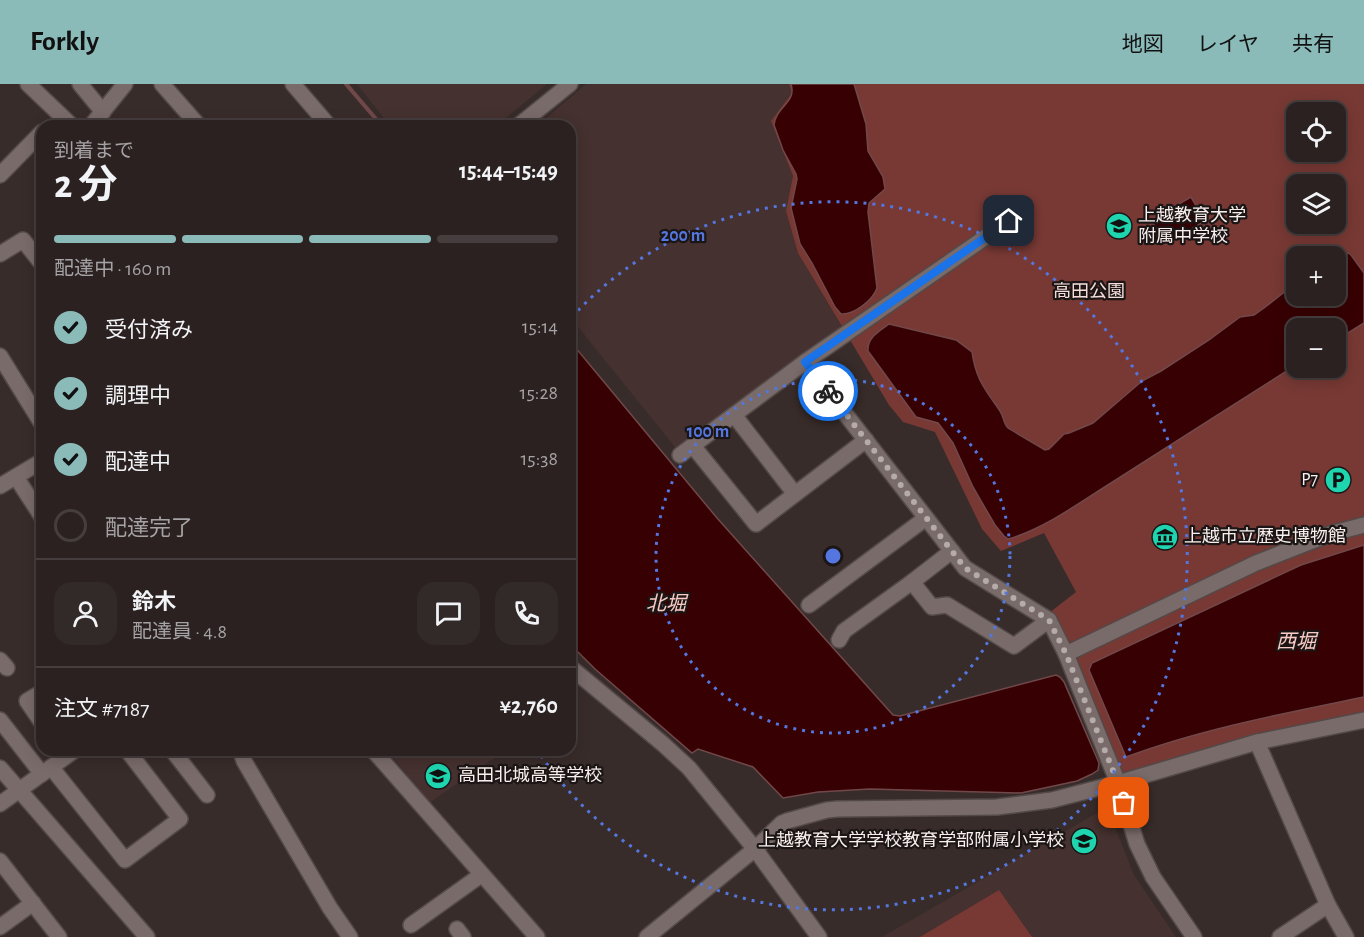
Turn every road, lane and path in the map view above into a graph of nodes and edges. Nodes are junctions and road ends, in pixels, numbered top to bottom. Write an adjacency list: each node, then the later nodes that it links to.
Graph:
1 (28, 84): 8 (street)
2 (80, 84): 7 (street)
3 (125, 84): 7 (street)
4 (162, 84): 12 (street)
5 (293, 84): 13 (street)
6 (570, 84): 14 (street)
7 (103, 111): 11 (street)
8 (60, 114): 9 (street); 10 (street)
9 (54, 120)
10 (66, 120)
11 (96, 120)
12 (194, 120)
13 (324, 120)
14 (525, 120)
15 (36, 138): 16 (street)
16 (0, 175)
17 (1009, 221): 21 (street)
18 (0, 254): 19 (street)
19 (36, 256)
20 (0, 356): 22 (street)
21 (805, 362): 23 (street); 24 (street)
22 (36, 414)
23 (734, 415): 25 (street); 30 (street)
24 (866, 440): 30 (street); 32 (street)
25 (693, 446): 26 (street); 30 (street)
26 (680, 455)
27 (36, 465): 28 (street)
28 (16, 477): 29 (street); 31 (street)
29 (0, 486)
30 (795, 494)
31 (36, 508)
32 (926, 518): 34 (street); 36 (street)
33 (1364, 525): 39 (street)
34 (952, 552): 35 (street); 37 (street)
35 (912, 582): 37 (street); 38 (street)
36 (809, 605)
37 (1049, 620): 39 (street)
38 (839, 640)
39 (1066, 654): 53 (street)
40 (576, 672): 57 (street)
41 (36, 696): 42 (street)
42 (36, 714)
43 (0, 720): 52 (street)
44 (1364, 720): 45 (street)
45 (1257, 742): 53 (street); 61 (street)
46 (63, 756): 52 (street)
47 (132, 756): 52 (street)
48 (177, 756): 55 (street)
49 (243, 756): 66 (street)
50 (378, 756): 59 (street)
51 (0, 768): 54 (street)
52 (47, 770): 54 (street)
53 (1118, 783): 57 (street); 70 (street)
54 (19, 790): 56 (street); 65 (street)
55 (207, 795)
56 (0, 804)
57 (755, 849): 68 (street); 69 (street)
58 (0, 861): 60 (street)
59 (481, 875): 62 (street); 67 (street)
60 (33, 903): 63 (street); 64 (street)
61 (1328, 905): 71 (street); 72 (street)
62 (411, 925)
63 (0, 927)
64 (58, 937)
65 (147, 937)
66 (350, 937)
67 (537, 937)
68 (647, 937)
69 (819, 937)
70 (1194, 937)
71 (1280, 937)
72 (1346, 937)

